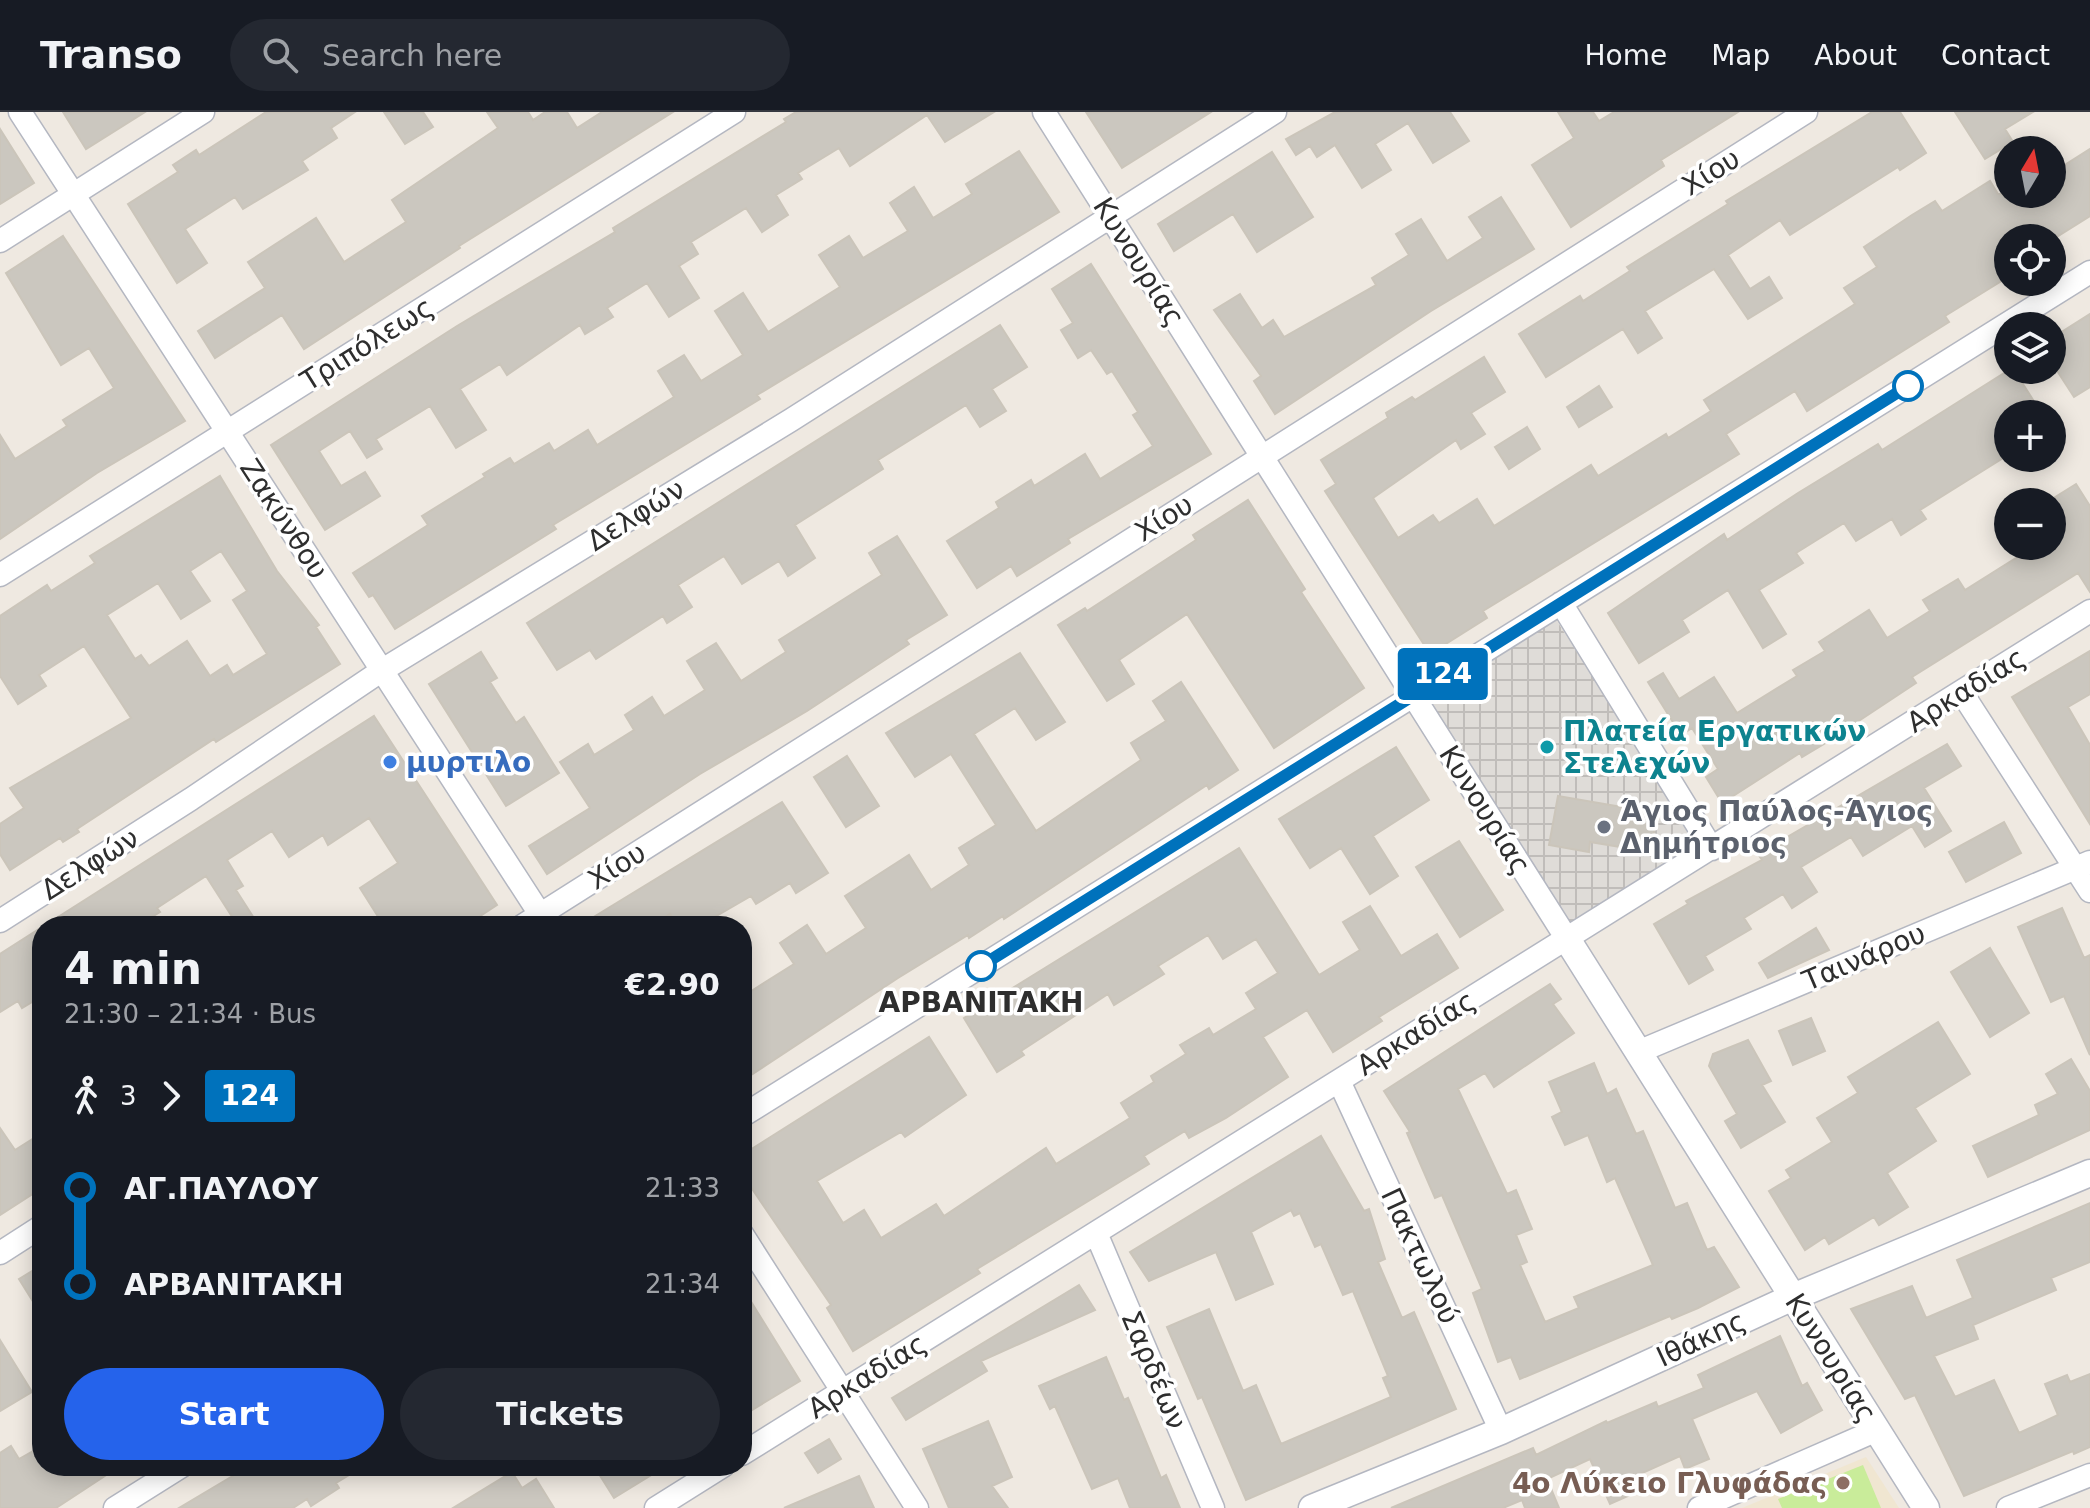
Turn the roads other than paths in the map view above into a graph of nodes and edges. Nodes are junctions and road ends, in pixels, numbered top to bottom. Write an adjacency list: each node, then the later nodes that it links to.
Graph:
1 (20, 112): 7 (street, Ζακύνθου)
2 (203, 112): 7 (street)
3 (734, 112): 11 (street, Τριπόλεως)
4 (1044, 112): 8 (street, Κυνουρίας)
5 (1275, 112): 8 (street, Δελφών)
6 (1806, 112): 12 (street, Χίου)
7 (75, 193): 9 (street); 11 (street, Ζακύνθου)
8 (1109, 216): 12 (street, Κυνουρίας); 16 (street, Δελφών)
9 (0, 241)
10 (2090, 272): 14 (street)
11 (228, 432): 13 (street, Τριπόλεως); 16 (street, Ζακύνθου)
12 (1261, 456): 18 (street, Κυνουρίας); 23 (street, Χίου)
13 (0, 575)
14 (1561, 603): 18 (street); 19 (street)
15 (2090, 611): 17 (street, Αρκαδίας)
16 (381, 671): 22 (street, Ζακύνθου); 24 (street, Δελφών)
17 (1962, 693): 19 (street, Αρκαδίας); 20 (street)
18 (1412, 694): 25 (street, Κυνουρίας); 28 (street)
19 (1712, 849): 25 (street, Αρκαδίας)
20 (2083, 865): 21 (street); 26 (street, Ταινάρου)
21 (2090, 891)
22 (533, 916)
23 (546, 916)
24 (0, 921)
25 (1567, 939): 26 (street, Κυνουρίας); 27 (street, Αρκαδίας)
26 (1638, 1052): 34 (street, Κυνουρίας)
27 (1339, 1081): 31 (street, Αρκαδίας); 37 (street, Πακτωλού)
28 (752, 1110)
29 (2090, 1173): 34 (street, Ιθάκης)
30 (32, 1232): 33 (street)
31 (1096, 1233): 35 (street, Αρκαδίας); 45 (street, Σαρδέων)
32 (752, 1250): 35 (street)
33 (0, 1253)
34 (1793, 1297): 36 (street, Κυνουρίας); 37 (street, Ιθάκης)
35 (843, 1391): 38 (street, Αρκαδίας); 44 (street)
36 (1877, 1430): 47 (street); 48 (street, Κυνουρίας)
37 (1501, 1431): 46 (street, Ιθάκης)
38 (752, 1448)
39 (2090, 1475): 49 (street)
40 (166, 1476): 42 (street)
41 (707, 1476): 43 (street)
42 (115, 1508)
43 (656, 1508)
44 (917, 1508)
45 (1213, 1508)
46 (1312, 1508)
47 (1699, 1508)
48 (1926, 1508)
49 (2008, 1508)

